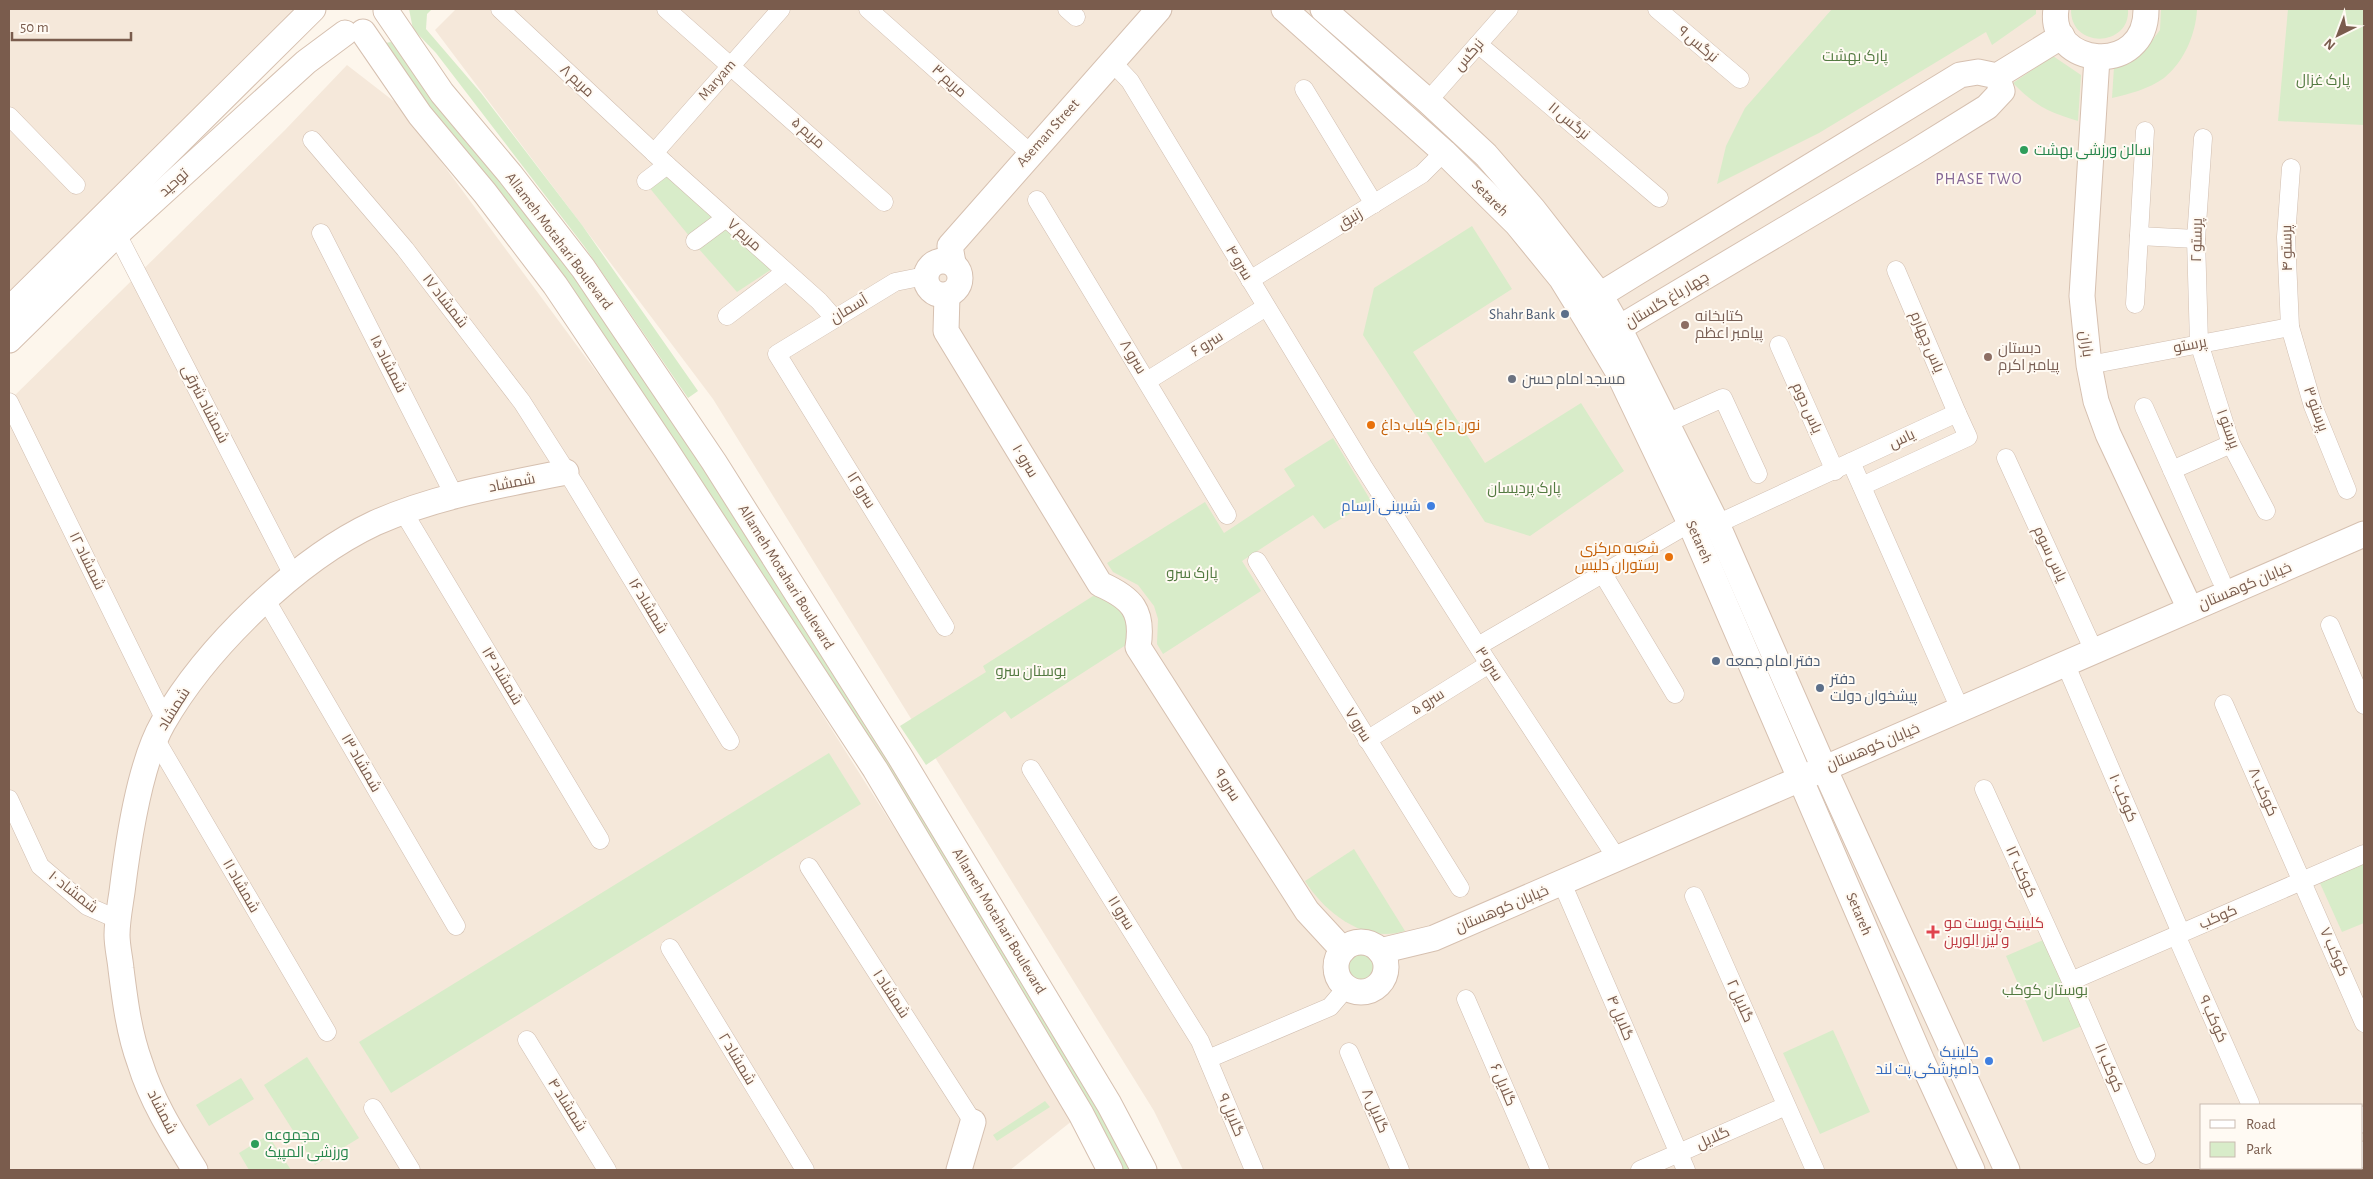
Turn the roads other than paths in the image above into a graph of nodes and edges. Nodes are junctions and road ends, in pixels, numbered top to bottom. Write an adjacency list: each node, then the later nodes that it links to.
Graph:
1 (313, 9): 41 (street, توحید)
2 (322, 9): 15 (street, Allameh Motahari Boulevard)
3 (500, 9): 29 (street, مریم ۸)
4 (666, 9): 20 (street, مریم ۵)
5 (781, 9): 20 (street, Maryam)
6 (868, 9): 31 (street, مریم ۳)
7 (1159, 9): 19 (street, Aseman Street)
8 (1284, 9): 30 (street, Setareh)
9 (1323, 9): 24 (street, Setareh)
10 (1509, 9): 17 (street, نرگس)
11 (1657, 9): 21 (street, نرگس ۹)
12 (2056, 9): 16 (street)
13 (2146, 9): 18 (street)
14 (386, 10): 15 (street, توحید); 147 (street, Allameh Motahari Boulevard)
15 (354, 33): 41 (street, توحید); 146 (street, Allameh Motahari Boulevard)
16 (2062, 36): 18 (street); 22 (street, چهار باغ گلستان)
17 (1478, 44): 24 (street, نرگس); 36 (street, نرگس ۱۱)
18 (2097, 58): 65 (street, باران)
19 (1112, 62): 31 (street, Aseman Street); 50 (street, سرو ۴)
20 (731, 64): 29 (street, Maryam); 38 (street, مریم ۵)
21 (1740, 79)
22 (2000, 84): 52 (street); 60 (street, چهار باغ گلستان)
23 (1304, 89): 39 (street)
24 (1428, 101): 52 (street, Setareh)
25 (9, 116): 35 (street)
26 (2145, 131): 43 (street)
27 (2203, 138): 44 (street, پرستو ۲)
28 (312, 140): 77 (street, شمشاد ۱۷)
29 (654, 152): 32 (street, مریم ۷)
30 (1444, 152): 39 (street, زنبق); 58 (street, Setareh)
31 (1030, 153): 46 (street, Aseman Street)
32 (668, 165): 34 (street); 40 (street, مریم ۷)
33 (2291, 168): 59 (street, پرستو ۴)
34 (646, 181)
35 (76, 185)
36 (1659, 198)
37 (1037, 200): 66 (street, سرو ۸)
38 (884, 202)
39 (1374, 204): 50 (street, زنبق)
40 (726, 218): 45 (street); 48 (street, مریم ۷)
41 (110, 225): 55 (street, توحید); 61 (street, توحید); 89 (street, شمشاد شرقی)
42 (321, 233): 81 (street, شمشاد ۱۵)
43 (2139, 236): 44 (street); 53 (street)
44 (2196, 239): 62 (street, پرستو ۲)
45 (695, 241)
46 (953, 263): 49 (street); 51 (street)
47 (1896, 270): 69 (street, یاس چهارم)
48 (785, 272): 56 (street); 57 (street, مریم ۷)
49 (926, 276): 51 (street); 57 (street, آسمان)
50 (1250, 280): 54 (street, سرو ۴)
51 (947, 294): 93 (street, سرو ۱۰)
52 (1600, 295): 58 (street); 60 (street, Setareh)
53 (2135, 304)
54 (1266, 307): 66 (street, سرو ۶); 74 (street, سرو ۴)
55 (9, 310)
56 (728, 316)
57 (834, 318): 64 (street, آسمان)
58 (1590, 325): 60 (street, چهار باغ گلستان); 85 (street, Setareh)
59 (2290, 327): 62 (street, پرستو); 80 (street, پرستو ۳)
60 (1620, 328): 70 (street, Setareh)
61 (9, 340)
62 (2199, 343): 65 (street, پرستو); 71 (street, پرستو ۱)
63 (1779, 345): 76 (street, یاس دوم)
64 (777, 354): 96 (street, سرو ۱۲)
65 (2090, 365): 94 (street, باران)
66 (1147, 381): 84 (street, سرو ۸)
67 (9, 402): 105 (street, شمشاد ۱۲)
68 (2144, 408): 75 (street)
69 (1958, 413): 73 (street, یاس); 79 (street, یاس)
70 (1667, 423): 78 (street); 86 (street, Setareh)
71 (2231, 444): 75 (street); 82 (street, پرستو ۱)
72 (2006, 458): 98 (street, یاس سوم)
73 (1851, 462): 76 (street, یاس); 79 (street)
74 (1363, 466): 97 (street, سرو ۳)
75 (2172, 470): 91 (street)
76 (1835, 471): 86 (street, یاس)
77 (566, 472): 81 (street, شمشاد); 107 (street, شمشاد ۱۶)
78 (1758, 474)
79 (1862, 486): 104 (street)
80 (2347, 490)
81 (454, 495): 83 (street, شمشاد)
82 (2266, 511)
83 (404, 513): 89 (street, شمشاد); 113 (street, شمشاد ۱۴)
84 (1227, 515)
85 (1690, 523): 90 (street); 110 (street, Setareh)
86 (1717, 524): 108 (street, Setareh)
87 (2364, 534): 94 (street, خیابان کوهستان)
88 (1257, 561): 106 (street, سرو ۷)
89 (294, 574): 92 (street, شمشاد)
90 (1603, 574): 97 (street); 101 (street)
91 (2222, 580)
92 (266, 600): 105 (street, شمشاد); 122 (street, شمشاد ۱۳)
93 (1135, 609): 125 (street, سرو ۹)
94 (2190, 609): 98 (street, خیابان کوهستان)
95 (2330, 625): 103 (street)
96 (946, 627)
97 (1478, 646): 100 (street, سرو ۳)
98 (2094, 650): 99 (street, خیابان کوهستان)
99 (2064, 663): 104 (street, خیابان کوهستان); 123 (street, کوکب ۱۰)
100 (1488, 664): 106 (street, سرو ۵); 115 (street, سرو ۳)
101 (1675, 694)
102 (2224, 704): 117 (street, کوکب ۸)
103 (2364, 705)
104 (1960, 709): 108 (street, خیابان کوهستان)
105 (160, 730): 121 (street, شمشاد); 131 (street, شمشاد ۱۱)
106 (1367, 740): 119 (street, سرو ۷)
107 (730, 741)
108 (1824, 768): 110 (street, خیابان کوهستان); 155 (street, Setareh)
109 (1031, 769): 134 (street, سرو ۱۱)
110 (1801, 778): 115 (street, خیابان کوهستان); 154 (street, Setareh)
111 (1984, 789): 127 (street, کوکب ۱۲)
112 (9, 800): 121 (street, شمشاد ۱۰)
113 (600, 840)
114 (2364, 854): 117 (street, کوکب)
115 (1618, 860): 118 (street, خیابان کوهستان)
116 (809, 867): 138 (street, شمشاد ۱)
117 (2303, 880): 123 (street, کوکب); 130 (street, کوکب ۷)
118 (1562, 883): 126 (street, خیابان کوهستان); 139 (street, گلایل ۴)
119 (1460, 888)
120 (1694, 896): 136 (street, گلایل ۲)
121 (119, 920): 141 (street, شمشاد)
122 (456, 926)
123 (2179, 934): 127 (street, کوکب); 135 (street, کوکب ۹)
124 (670, 948): 144 (street, شمشاد ۲)
125 (1343, 950): 126 (street); 128 (street)
126 (1380, 951): 128 (street)
127 (2071, 981): 140 (street, کوکب ۱۱)
128 (1347, 987): 134 (street)
129 (1466, 999): 150 (street, گلایل ۶)
130 (2364, 1023)
131 (327, 1032)
132 (527, 1040): 143 (street, شمشاد ۴)
133 (1349, 1052): 149 (street, گلایل ۸)
134 (1208, 1059): 148 (street, گلایل ۹)
135 (2250, 1103)
136 (1786, 1106): 139 (street, گلایل); 153 (street, گلایل ۲)
137 (373, 1108): 142 (street)
138 (973, 1122): 145 (street)
139 (1678, 1153): 151 (street, گلایل); 152 (street, گلایل ۴)
140 (2146, 1155)
141 (186, 1167)
142 (411, 1170)
143 (607, 1170)
144 (805, 1170)
145 (959, 1170)
146 (1110, 1170)
147 (1144, 1170)
148 (1254, 1170)
149 (1400, 1170)
150 (1540, 1170)
151 (1640, 1170)
152 (1686, 1170)
153 (1815, 1170)
154 (1972, 1170)
155 (2007, 1170)

